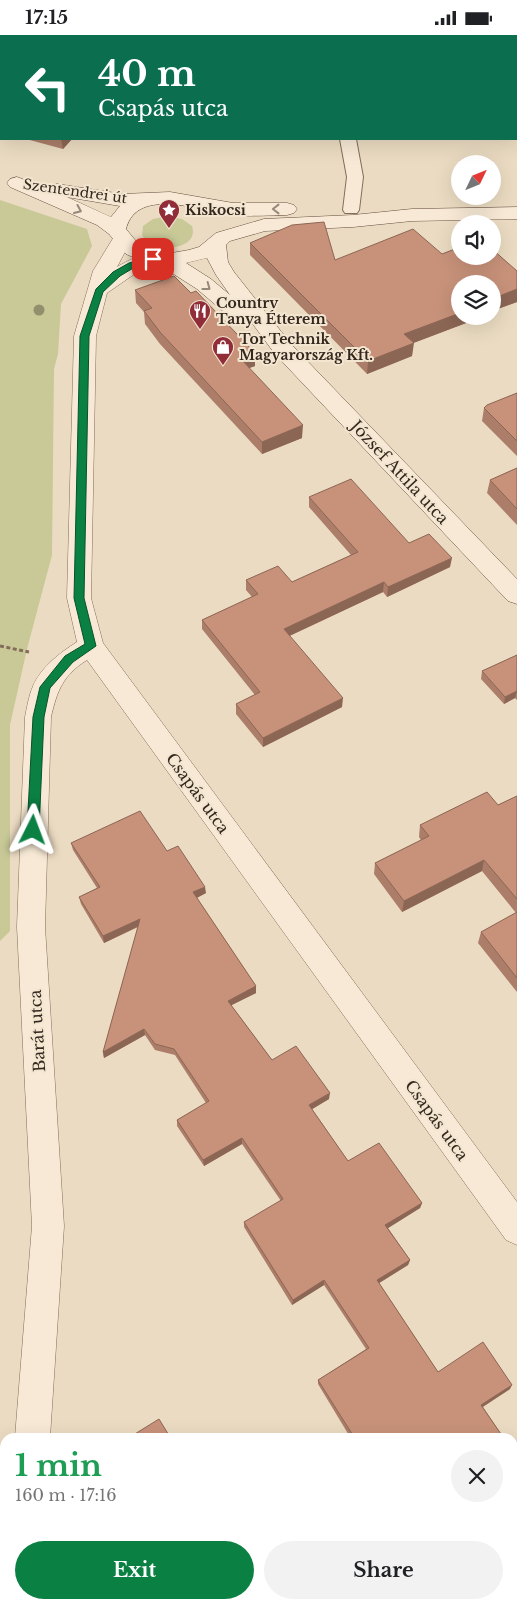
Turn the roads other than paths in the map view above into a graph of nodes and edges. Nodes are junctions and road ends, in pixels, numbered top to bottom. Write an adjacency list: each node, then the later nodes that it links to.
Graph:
1 (348, 140): 5 (lane)
2 (9, 180): 3 (main road, Szentendrei út); 8 (main road, one-way to 8)
3 (150, 198): 4 (main road); 8 (main road)
4 (201, 203): 5 (main road, one-way to 4); 9 (main road)
5 (351, 209): 7 (main road)
6 (517, 213): 7 (main road)
7 (412, 215): 9 (main road)
8 (119, 235): 10 (main road); 11 (main road, Csapás utca)
9 (220, 241): 10 (main road); 12 (main road)
10 (160, 259): 11 (main road, Csapás utca); 12 (main road, one-way to 12)
11 (99, 291): 14 (main road, Csapás utca)
12 (283, 349): 13 (main road, József Attila utca)
13 (517, 595)
14 (91, 646): 15 (main road, Csapás utca); 16 (main road, Barát utca)
15 (517, 1229)
16 (32, 1433)

